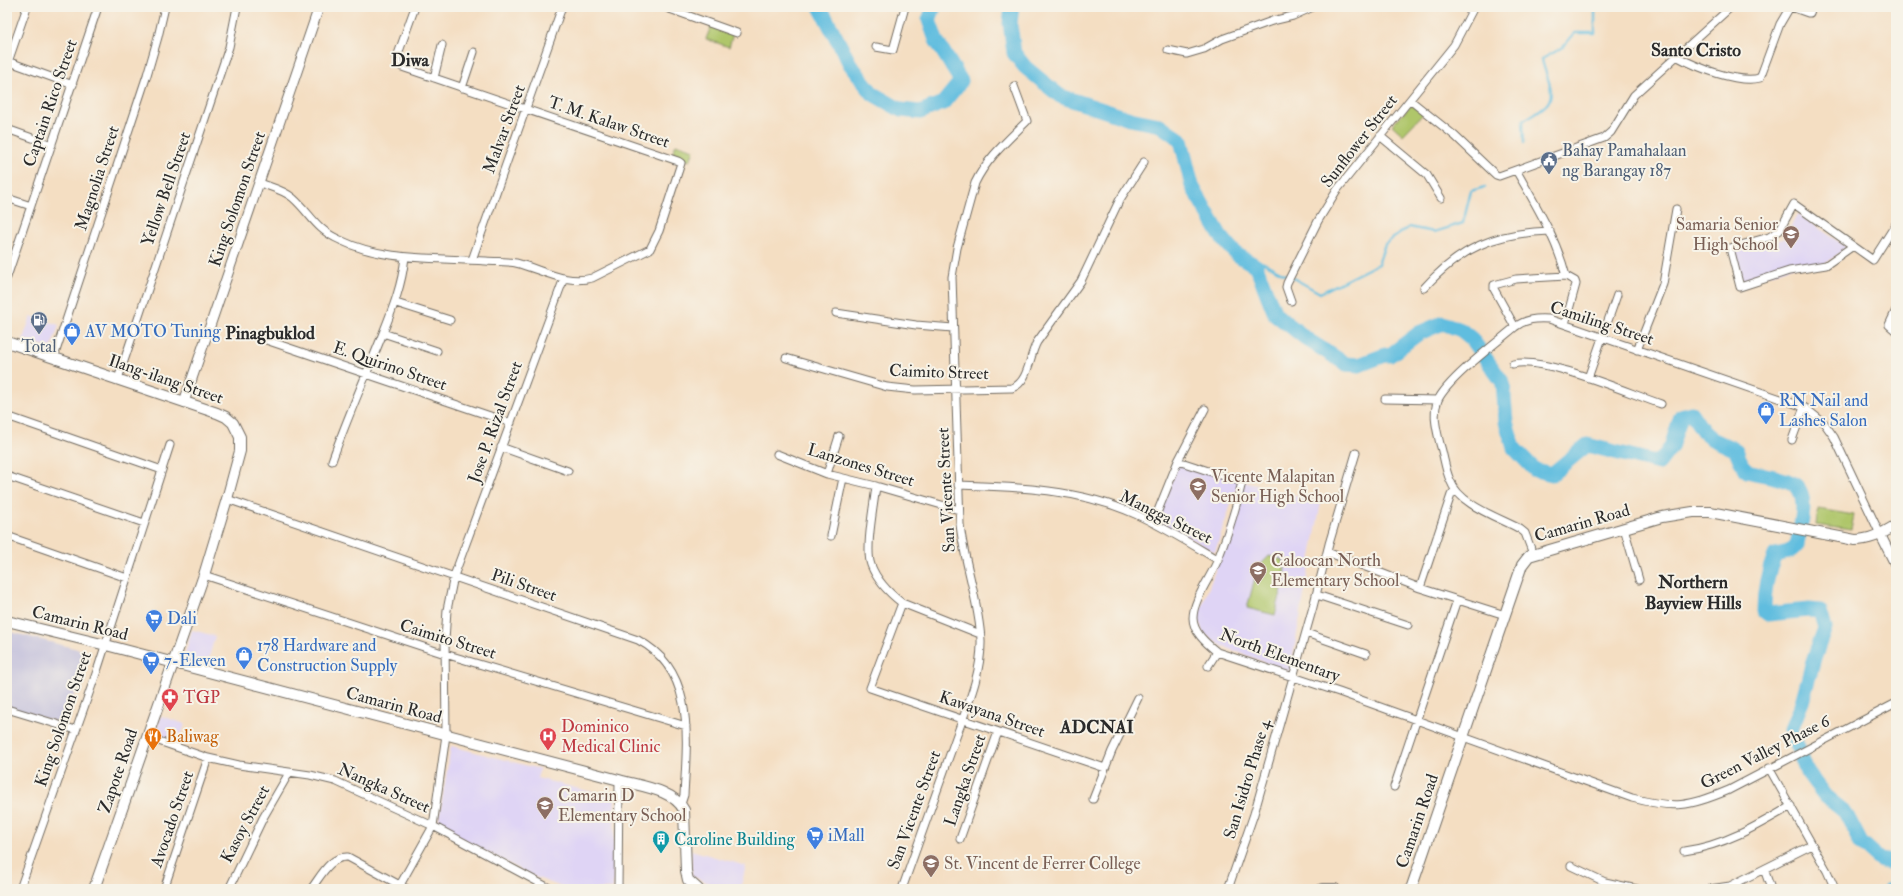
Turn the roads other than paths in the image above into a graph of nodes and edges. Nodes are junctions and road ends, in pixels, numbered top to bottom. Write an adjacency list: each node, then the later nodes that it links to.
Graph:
1 (27, 7): 21 (street)
2 (98, 7): 23 (street, Captain Rico Street)
3 (165, 7): 64 (street, Magnolia Street)
4 (237, 7): 69 (street, Yellow Bell Street)
5 (319, 7): 33 (street, King Solomon Street)
6 (415, 7): 22 (street, T. M. Kalaw Street)
7 (562, 7): 27 (street, Malvar Street)
8 (664, 7): 15 (street)
9 (905, 7): 17 (street)
10 (1313, 7): 18 (street)
11 (1474, 7): 26 (street, Sunflower Street)
12 (1731, 7): 20 (street)
13 (1790, 7): 14 (street); 20 (street)
14 (1812, 7)
15 (737, 32)
16 (442, 45): 22 (street)
17 (876, 47)
18 (1168, 50)
19 (474, 52): 25 (street)
20 (1676, 56): 32 (street)
21 (7, 61): 23 (street)
22 (434, 78): 25 (street, T. M. Kalaw Street)
23 (73, 85): 30 (street, Captain Rico Street)
24 (1014, 86): 56 (street, San Vicente Street)
25 (462, 88): 27 (street, T. M. Kalaw Street)
26 (1410, 100): 29 (street, Sunflower Street); 32 (street)
27 (527, 110): 42 (street, Malvar Street); 46 (street, T. M. Kalaw Street)
28 (7, 129): 30 (street)
29 (1380, 136): 35 (street); 49 (street, Sunflower Street)
30 (52, 145): 36 (street, Captain Rico Street)
31 (1144, 162): 70 (street, Caimito Street)
32 (1516, 170): 39 (street)
33 (260, 183): 41 (street); 73 (street, King Solomon Street)
34 (7, 198): 36 (street)
35 (1441, 198)
36 (31, 206): 43 (street, Captain Rico Street)
37 (1676, 209): 62 (street)
38 (1896, 225): 40 (street)
39 (1550, 230): 44 (street); 47 (street)
40 (1853, 246): 40 (street)
41 (405, 257): 42 (street); 50 (street)
42 (472, 260): 46 (street)
43 (9, 264): 45 (street, Captain Rico Street)
44 (1566, 276): 54 (street); 55 (street)
45 (7, 277)
46 (564, 278): 78 (street, Jose P. Rizal Street)
47 (1424, 288)
48 (1617, 295): 60 (street)
49 (1291, 301)
50 (396, 303): 53 (street); 58 (street)
51 (1896, 310): 57 (street)
52 (836, 313): 56 (street)
53 (450, 320)
54 (1564, 324): 55 (street, Camiling Street); 60 (street, Camiling Street)
55 (1515, 327): 72 (street, Camiling Street)
56 (953, 328): 70 (street, San Vicente Street)
57 (1896, 331)
58 (383, 333): 63 (street); 67 (street)
59 (260, 338): 67 (street, E. Quirino Street)
60 (1602, 338): 62 (street, Camiling Street); 68 (street)
61 (7, 342): 64 (main road, Ilang-ilang Street)
62 (1637, 350): 75 (street, Camiling Street)
63 (438, 351)
64 (54, 357): 69 (main road, Ilang-ilang Street)
65 (786, 358): 70 (street, Caimito Street)
66 (1513, 364): 68 (street)
67 (367, 374): 78 (street, E. Quirino Street); 85 (street)
68 (1588, 378): 74 (street)
69 (118, 379): 73 (main road, Ilang-ilang Street)
70 (956, 389): 92 (street, San Vicente Street)
71 (1385, 399): 72 (street)
72 (1438, 400): 94 (street)
73 (184, 402): 95 (main road, Ilang-ilang Street)
74 (1661, 404)
75 (1804, 407): 80 (street); 101 (street, Camiling Street)
76 (1205, 409): 86 (street)
77 (7, 416): 87 (street)
78 (510, 423): 82 (street, Jose P. Rizal Street)
79 (839, 436): 89 (street)
80 (1792, 440)
81 (170, 445): 87 (street, King Solomon Street)
82 (501, 448): 88 (street); 109 (street, Jose P. Rizal Street)
83 (1356, 453): 104 (street, San Isidro Phase 4)
84 (777, 454): 89 (street, Lanzones Street)
85 (332, 461)
86 (1178, 461): 98 (street); 106 (street, North Elementary)
87 (162, 470): 97 (street, King Solomon Street)
88 (568, 471)
89 (827, 474): 91 (street, Lanzones Street)
90 (7, 476): 97 (street)
91 (843, 478): 93 (street, Lanzones Street); 103 (street)
92 (958, 485): 96 (street, San Vicente Street); 98 (street, Mangga Street)
93 (876, 486): 96 (street, Lanzones Street); 115 (street)
94 (1455, 490): 105 (street); 112 (street)
95 (228, 499): 108 (main road, Ilang-ilang Street); 109 (street, Pili Street)
96 (959, 510): 119 (street, San Vicente Street)
97 (144, 523): 110 (street, King Solomon Street)
98 (1152, 523): 106 (street, Mangga Street)
99 (1896, 525): 101 (main road, Camarin Road)
100 (1624, 528): 101 (main road, Camarin Road); 105 (main road, Camarin Road); 111 (street)
101 (1880, 534): 107 (street)
102 (7, 536): 110 (street)
103 (831, 536)
104 (1327, 552): 112 (street); 113 (street, San Isidro Phase 4)
105 (1533, 554): 116 (main road, Camarin Road)
106 (1218, 560): 122 (street, North Elementary)
107 (1896, 566)
108 (204, 575): 123 (street, Caimito Street); 125 (main road, Ilang-ilang Street)
109 (454, 576): 123 (street, Jose P. Rizal Street); 133 (street, Pili Street)
110 (127, 578): 121 (street, King Solomon Street)
111 (1639, 580)
112 (1420, 588): 114 (street)
113 (1317, 595): 118 (street); 120 (street, San Isidro Phase 4)
114 (1457, 600): 116 (street); 132 (street)
115 (902, 603): 119 (street); 131 (street, Kawayana Street)
116 (1505, 615): 138 (main road, Camarin Road)
117 (7, 621): 121 (main road, Camarin Road)
118 (1408, 625)
119 (980, 634): 131 (street, San Vicente Street)
120 (1306, 634): 124 (street); 127 (street, San Isidro Phase 4)
121 (106, 645): 125 (main road, Camarin Road); 134 (street, King Solomon Street)
122 (1217, 652): 126 (street); 127 (street, North Elementary)
123 (445, 654): 133 (street, Caimito Street); 136 (street, Jose P. Rizal Street)
124 (1366, 654)
125 (173, 663): 136 (main road, Camarin Road); 137 (main road, Zapote Road)
126 (1208, 666)
127 (1293, 677): 132 (street, North Elementary); 167 (street, San Isidro Phase 4)
128 (1138, 698): 141 (street)
129 (1896, 703): 140 (street, Green Valley Phase 6)
130 (7, 710): 134 (street)
131 (962, 720): 135 (street, Kawayana Street); 166 (street, San Vicente Street)
132 (1416, 721): 138 (street, North Elementary); 144 (street)
133 (686, 726): 146 (street, Pili Street)
134 (76, 730): 157 (street, King Solomon Street)
135 (998, 732): 141 (street, Kawayana Street); 149 (street, Langka Street)
136 (446, 735): 143 (main road, Camarin Road); 148 (street, Jose P. Rizal Street)
137 (147, 737): 139 (street, Nangka Street); 158 (main road, Zapote Road)
138 (1462, 737): 140 (street, Green Valley Phase 6); 170 (main road, Camarin Road)
139 (208, 758): 142 (street, Nangka Street); 159 (street, Avocado Street)
140 (1771, 767): 147 (street)
141 (1105, 768): 145 (street)
142 (289, 773): 148 (street, Nangka Street); 160 (street, Kasoy Street)
143 (618, 780): 146 (main road, Camarin Road); 164 (street)
144 (1394, 787)
145 (1093, 799)
146 (681, 804): 155 (main road)
147 (1790, 806): 150 (street); 151 (street)
148 (433, 826): 154 (street); 163 (street, Nangka Street)
149 (960, 839)
150 (1812, 845): 153 (street); 174 (street)
151 (1684, 851)
152 (1571, 866): 171 (street)
153 (1764, 868): 156 (street); 173 (street)
154 (400, 885): 161 (street); 162 (street)
155 (687, 885): 165 (main road)
156 (1730, 887): 172 (street)
157 (20, 889)
158 (94, 889)
159 (164, 889)
160 (229, 889)
161 (310, 889)
162 (407, 889)
163 (551, 889)
164 (618, 889)
165 (698, 889)
166 (902, 889)
167 (1228, 889)
168 (1322, 889): 169 (main road)
169 (1335, 889)
170 (1411, 889)
171 (1637, 889)
172 (1710, 889)
173 (1771, 889)
174 (1835, 889)

